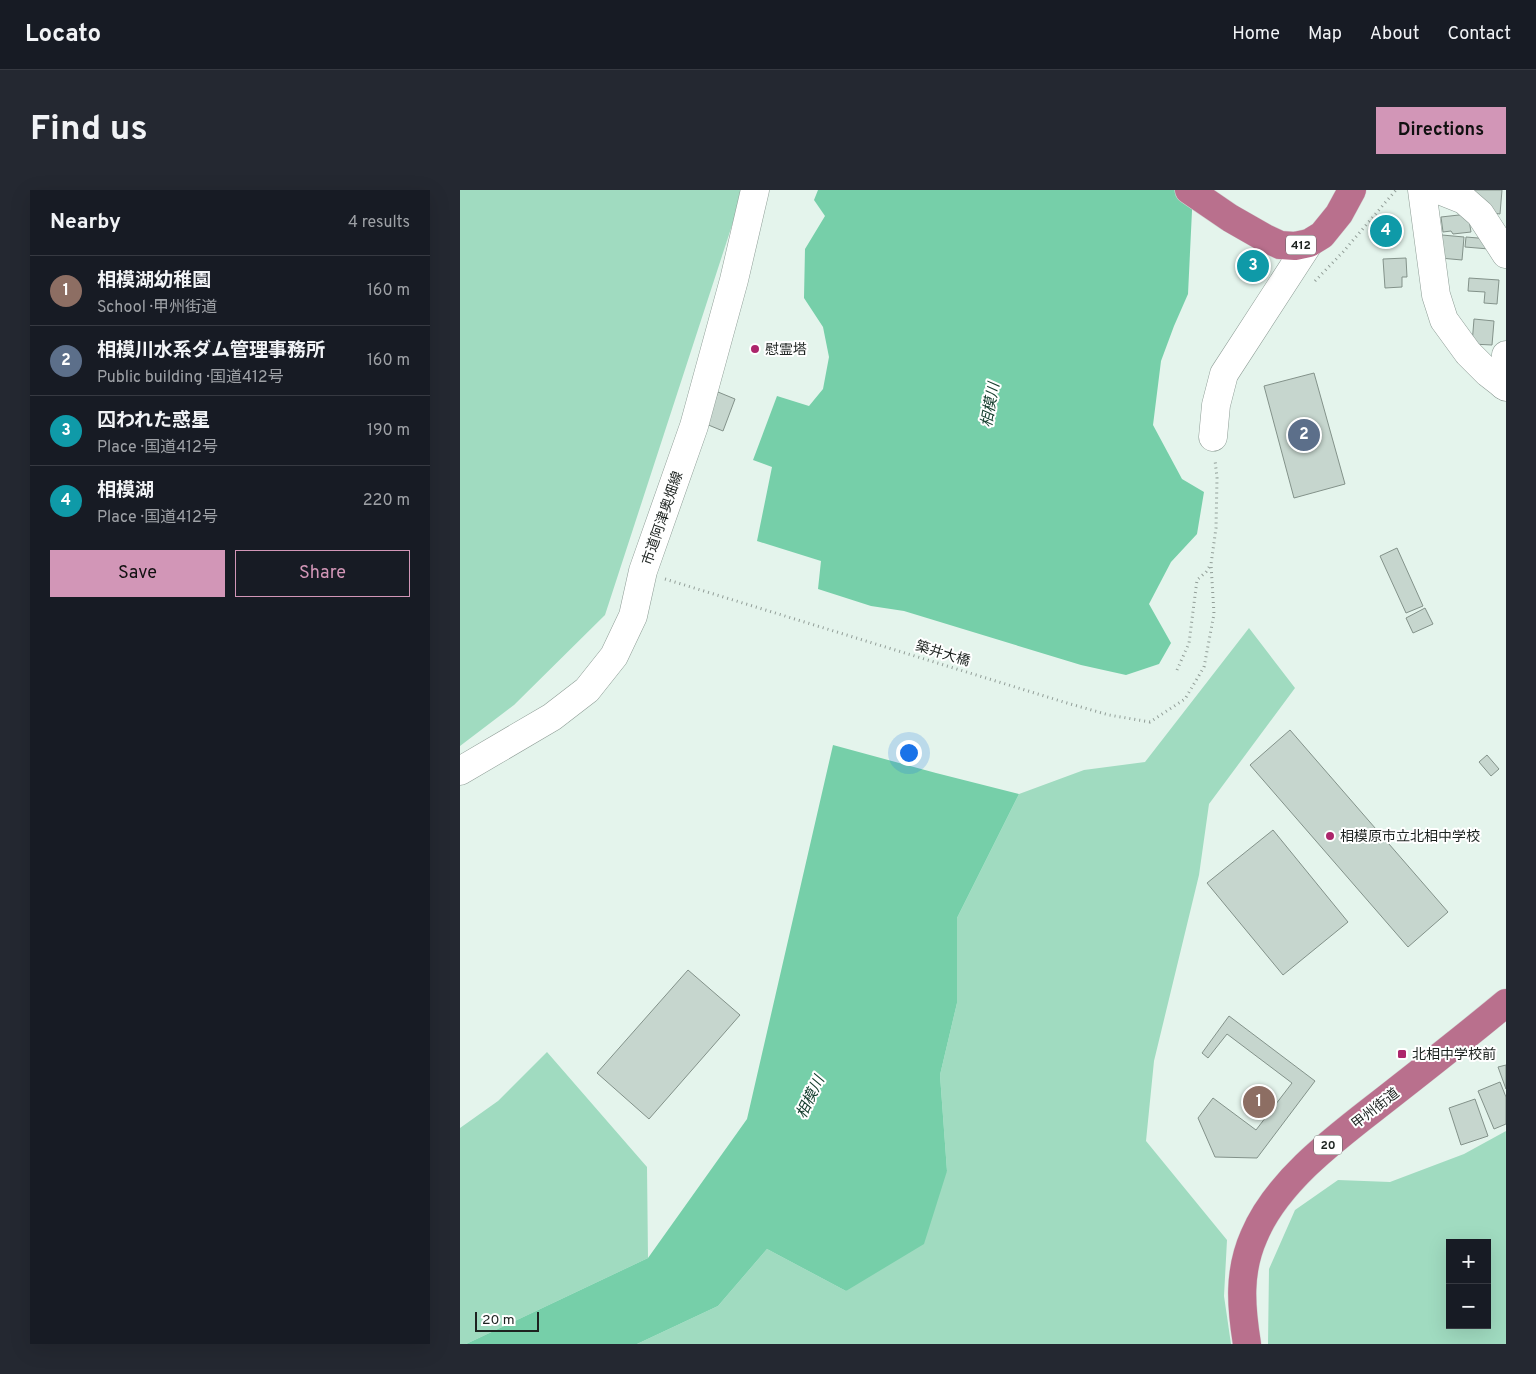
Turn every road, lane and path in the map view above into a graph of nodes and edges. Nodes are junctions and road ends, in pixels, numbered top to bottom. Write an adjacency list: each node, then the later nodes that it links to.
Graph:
1 (755, 190): 15 (street, 市道阿津奥畑線)
2 (1189, 190): 6 (highway, 412)
3 (1352, 190): 6 (highway, 412)
4 (1422, 190): 9 (street)
5 (1439, 190): 7 (street)
6 (1309, 244): 10 (street)
7 (1506, 254)
8 (1506, 355): 9 (street)
9 (1504, 386)
10 (1213, 437)
11 (1217, 478): 12 (path)
12 (1211, 564): 13 (path, 築井大橋); 14 (path)
13 (691, 588)
14 (1177, 670)
15 (460, 771)
16 (1506, 1003): 17 (highway, 甲州街道 / 20)
17 (1247, 1344)

